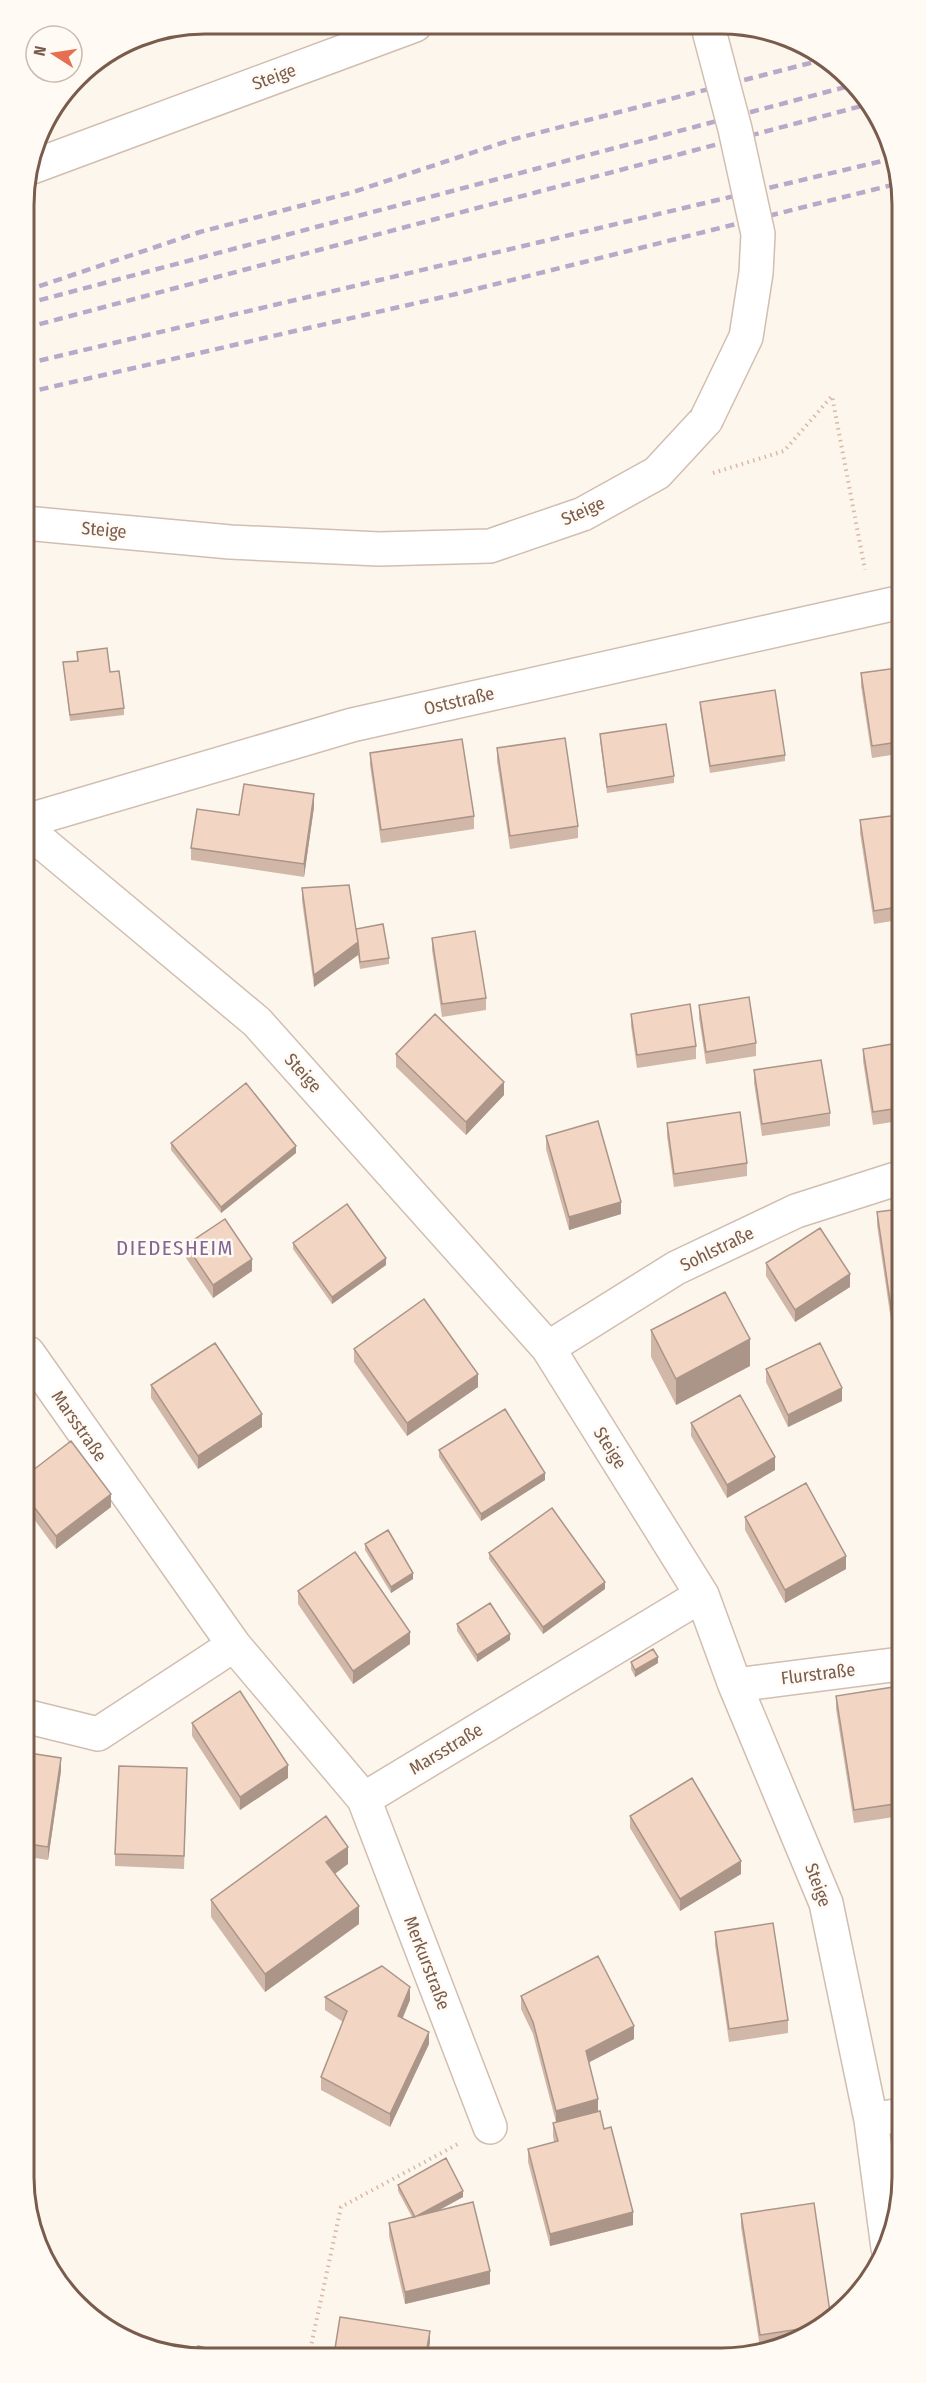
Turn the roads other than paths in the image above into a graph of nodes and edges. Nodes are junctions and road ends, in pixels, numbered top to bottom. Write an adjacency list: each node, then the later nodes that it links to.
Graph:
1 (710, 34): 4 (street, Steige, bridge)
2 (389, 35): 3 (street, Steige)
3 (40, 164)
4 (35, 524)
5 (885, 606): 6 (street, Oststraße)
6 (35, 818)
7 (35, 836): 9 (street, Steige)
8 (892, 1180): 9 (street, Sohlstraße)
9 (548, 1348): 11 (street, Steige)
10 (34, 1362): 12 (street, Marsstraße)
11 (702, 1595): 14 (street, Steige); 16 (street, Marsstraße)
12 (234, 1645): 15 (street); 16 (street, Marsstraße)
13 (891, 1665): 14 (street, Flurstraße)
14 (735, 1685): 17 (street, Steige)
15 (34, 1718)
16 (363, 1799): 18 (street, Merkurstraße)
17 (886, 2117): 19 (street, Steige)
18 (490, 2127)
19 (887, 2214)

